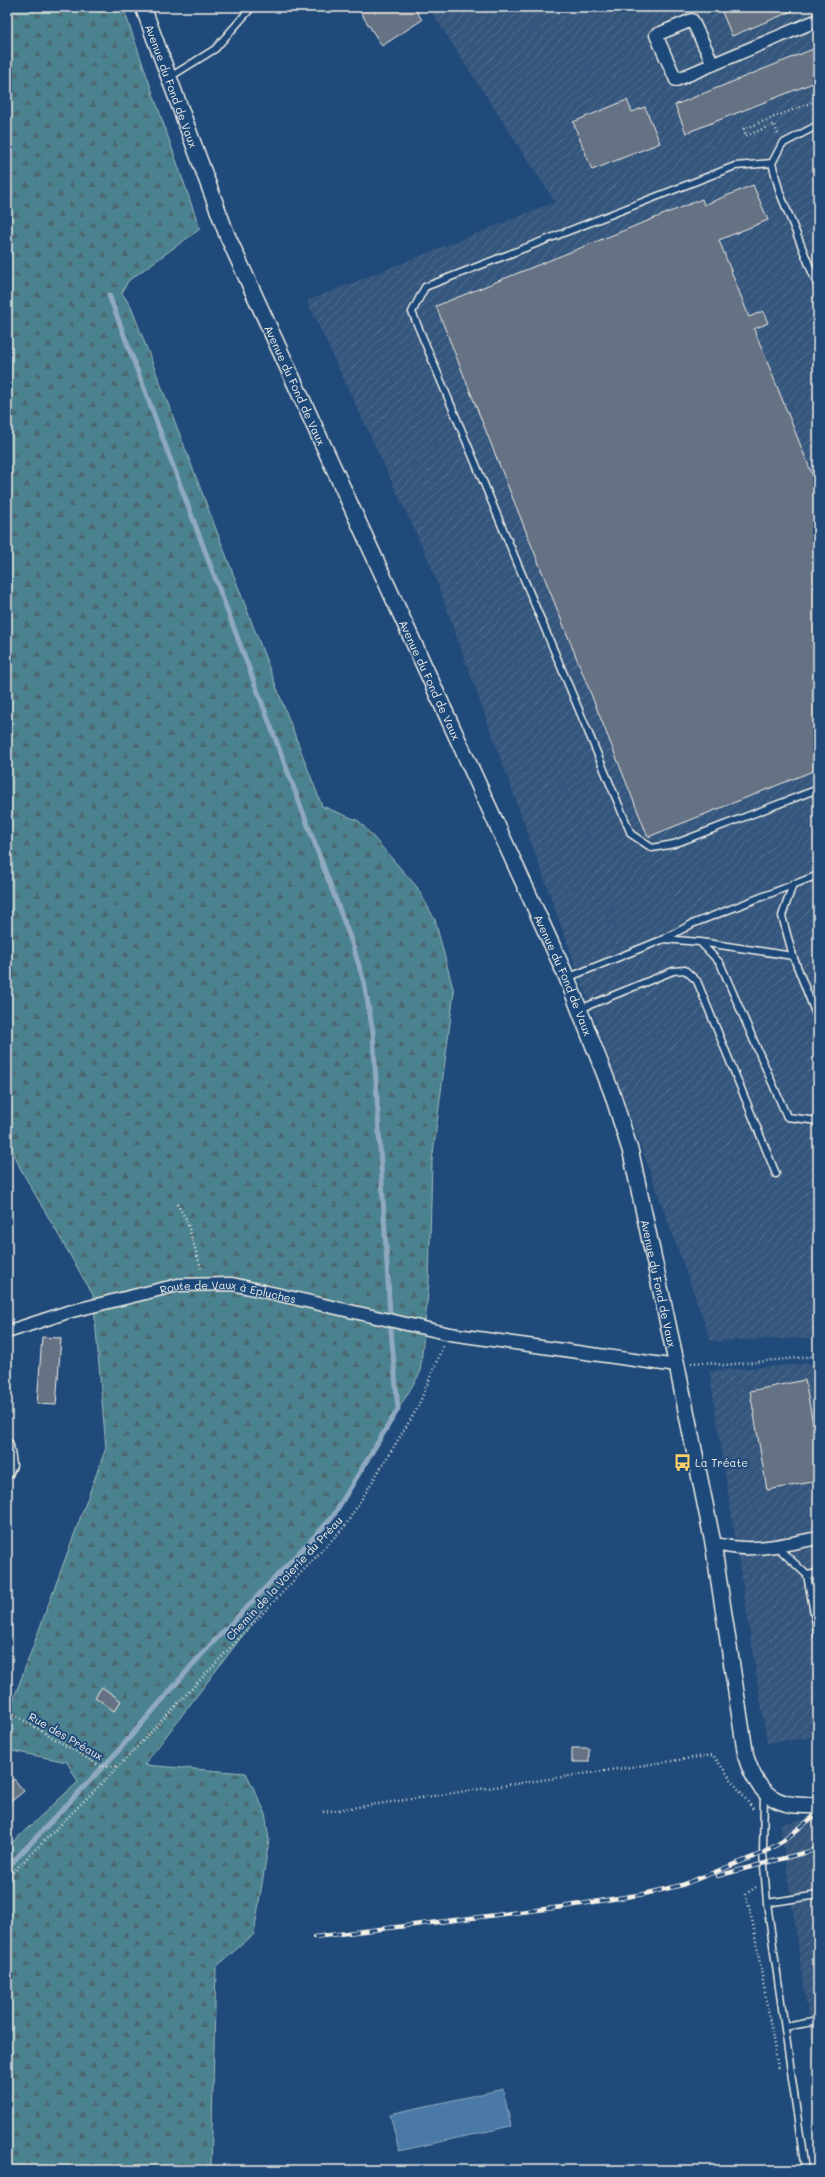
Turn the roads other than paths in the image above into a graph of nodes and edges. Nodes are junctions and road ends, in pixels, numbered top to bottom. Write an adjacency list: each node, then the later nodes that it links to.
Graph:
1 (143, 7): 5 (street, Avenue du Fond de Vaux)
2 (252, 7): 5 (lane)
3 (818, 20): 4 (street)
4 (713, 64): 4 (street)
5 (169, 78): 15 (street, Avenue du Fond de Vaux)
6 (818, 125): 7 (lane)
7 (772, 163): 8 (lane); 9 (lane)
8 (818, 287)
9 (818, 789)
10 (818, 875): 11 (lane)
11 (793, 884): 12 (lane); 14 (lane)
12 (664, 940): 13 (lane); 15 (lane)
13 (700, 942): 14 (lane); 18 (lane)
14 (793, 956): 17 (lane)
15 (567, 978): 16 (street, Avenue du Fond de Vaux)
16 (580, 1009): 19 (lane); 21 (street, Avenue du Fond de Vaux)
17 (818, 1020)
18 (818, 1121)
19 (776, 1174)
20 (7, 1332): 21 (street, Route de Vaux à Epluches)
21 (677, 1366): 25 (street, Avenue du Fond de Vaux)
22 (7, 1445): 23 (street)
23 (7, 1472)
24 (818, 1538): 26 (street)
25 (713, 1543): 26 (street); 30 (street, Avenue du Fond de Vaux)
26 (776, 1546): 28 (lane)
27 (818, 1573): 28 (lane)
28 (807, 1575): 29 (lane)
29 (818, 1636)
30 (764, 1793): 31 (street); 33 (lane)
31 (818, 1804)
32 (818, 1895): 33 (lane)
33 (767, 1903): 35 (lane)
34 (818, 2021): 35 (lane)
35 (785, 2027): 36 (lane)
36 (805, 2170)

